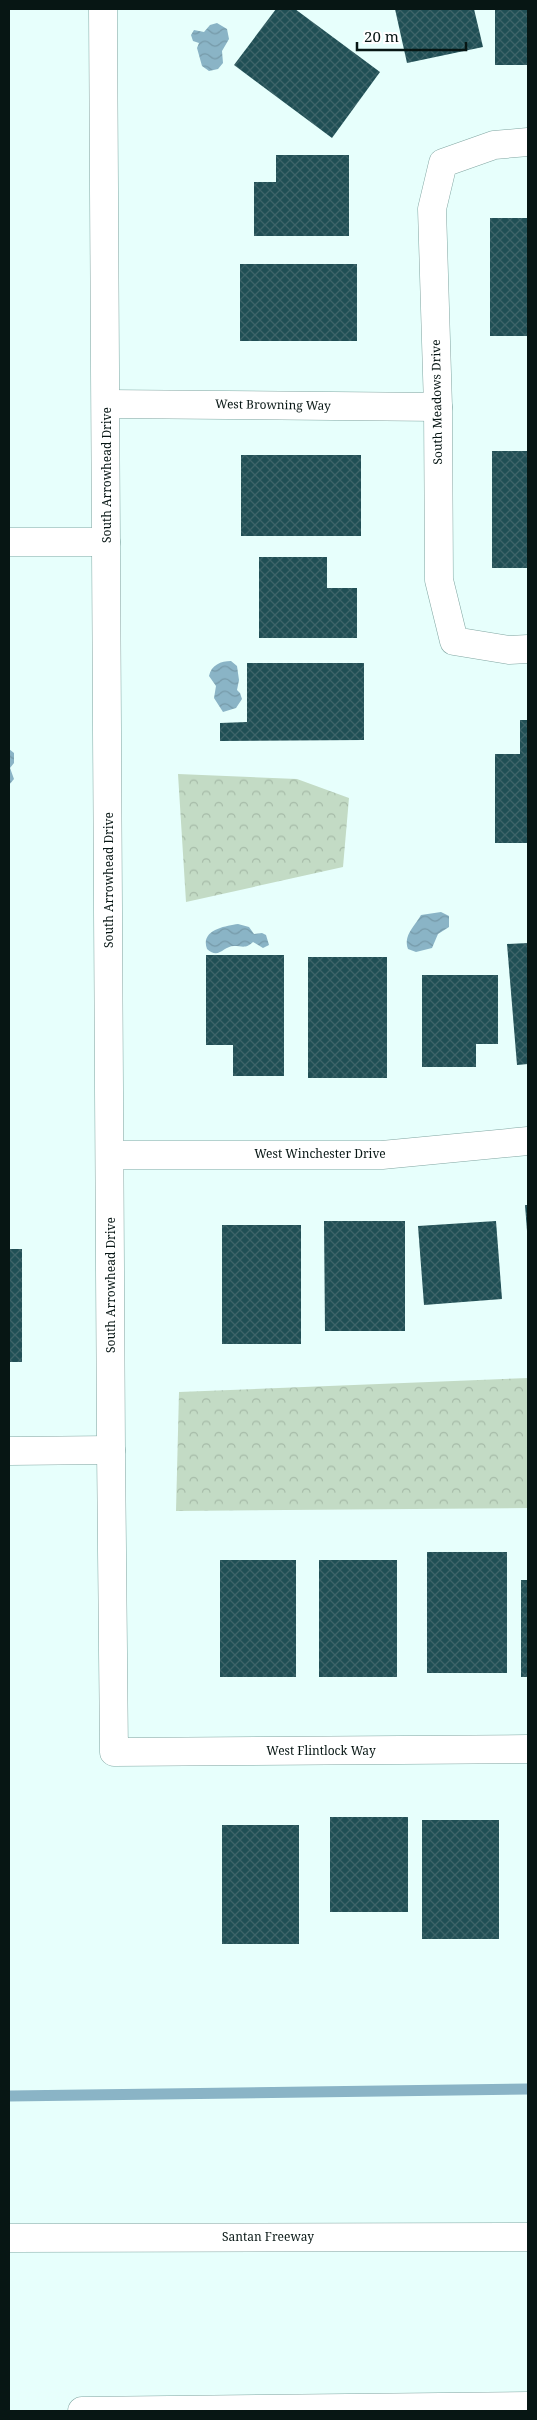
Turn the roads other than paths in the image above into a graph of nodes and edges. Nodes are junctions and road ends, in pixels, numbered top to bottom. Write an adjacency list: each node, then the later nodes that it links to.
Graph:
1 (103, 9): 3 (main road, South Arrowhead Drive)
2 (528, 142): 4 (main road, South Meadows Drive)
3 (107, 404): 4 (main road, West Browning Way); 6 (main road, South Arrowhead Drive)
4 (438, 407): 7 (main road, South Meadows Drive)
5 (9, 542): 6 (main road)
6 (106, 542): 9 (main road, South Arrowhead Drive)
7 (528, 649)
8 (528, 1141): 9 (main road, West Winchester Drive)
9 (111, 1155): 10 (main road, South Arrowhead Drive)
10 (111, 1450): 11 (main road); 13 (main road, South Arrowhead Drive)
11 (9, 1451)
12 (528, 1749): 13 (main road, West Flintlock Way)
13 (114, 1752)
14 (528, 2237): 15 (main road, Santan Freeway)
15 (9, 2238)
16 (528, 2406): 17 (main road)
17 (82, 2411)

